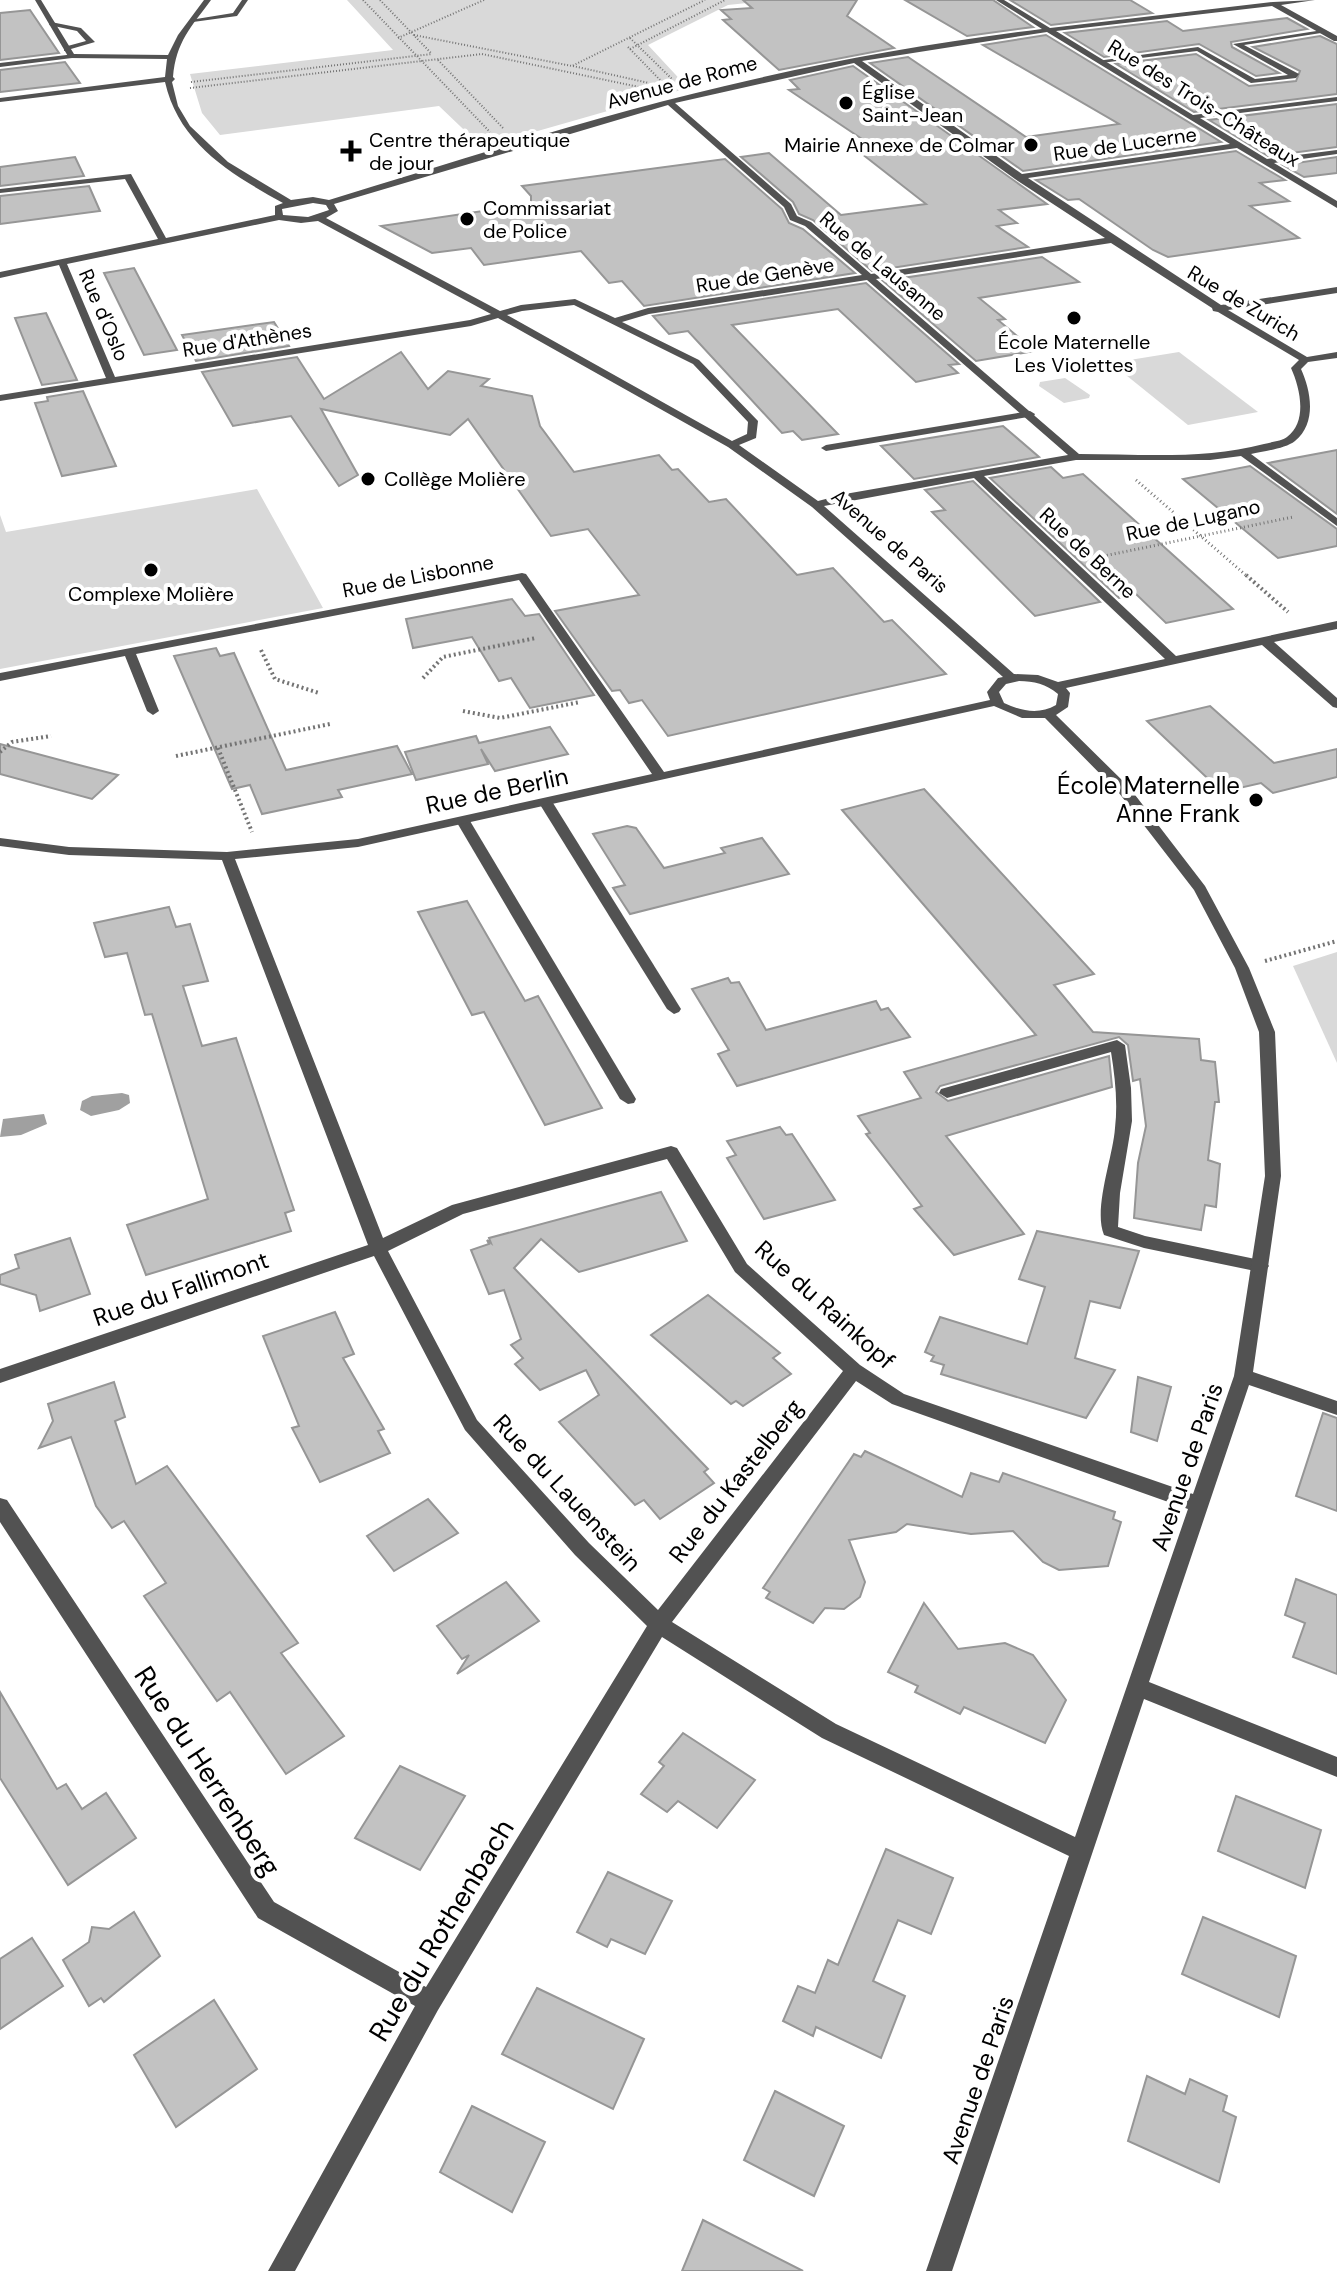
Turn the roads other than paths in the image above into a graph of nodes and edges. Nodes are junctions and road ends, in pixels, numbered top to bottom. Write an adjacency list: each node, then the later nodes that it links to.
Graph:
1 (38, 0): 8 (street)
2 (208, 0): 7 (street)
3 (245, 0): 7 (street)
4 (999, 0): 10 (street, Rue des Trois-Châteaux)
5 (1312, 0): 6 (street, Avenue de Rome)
6 (1273, 4): 9 (street); 10 (street, Avenue de Rome)
7 (193, 20): 13 (street)
8 (51, 24): 12 (street); 12 (street)
9 (1321, 31): 11 (street); 15 (street)
10 (1052, 32): 14 (street, Avenue de Rome); 15 (street, Rue des Trois-Châteaux)
11 (1337, 39)
12 (70, 53): 13 (street); 16 (street)
13 (171, 57): 17 (street)
14 (855, 60): 20 (street, Avenue de Rome); 25 (street, Rue de Zurich)
15 (1101, 61): 21 (street, Rue des Trois-Châteaux)
16 (0, 65)
17 (170, 85): 19 (street); 27 (street)
18 (1337, 99): 21 (street)
19 (0, 100)
20 (670, 103): 28 (street, Avenue de Rome); 36 (street, Rue de Lausanne)
21 (1193, 117): 22 (street, Rue des Trois-Châteaux)
22 (1238, 145): 24 (street, Rue des Trois-Châteaux); 25 (street, Rue de Lucerne)
23 (1337, 152): 24 (street)
24 (1265, 162): 29 (street, Rue des Trois-Châteaux)
25 (1018, 177): 32 (street, Rue de Zurich)
26 (0, 191): 33 (street)
27 (290, 203): 28 (street, Avenue de Rome); 30 (street)
28 (329, 203): 31 (street)
29 (1337, 205)
30 (279, 217): 31 (street); 33 (street)
31 (321, 219): 39 (street, Avenue de Paris)
32 (1111, 240): 36 (street, Rue de Genève); 38 (street, Rue de Zurich)
33 (164, 242): 34 (street)
34 (63, 264): 35 (street); 43 (street, Rue d'Oslo)
35 (0, 275)
36 (868, 276): 40 (street, Rue de Genève); 45 (street, Rue de Lausanne)
37 (1337, 290): 38 (street)
38 (1216, 309): 42 (street, Rue de Zurich)
39 (499, 315): 40 (street); 43 (street, Rue d'Athènes); 46 (street, Avenue de Paris)
40 (615, 321): 46 (street)
41 (1337, 355): 42 (street)
42 (1305, 360): 48 (street, Rue de Zurich)
43 (112, 380): 44 (street, Rue d'Athènes)
44 (0, 398)
45 (1030, 414): 47 (street); 49 (street, Rue de Lausanne)
46 (732, 445): 51 (street, Avenue de Paris)
47 (826, 448)
48 (1243, 453): 49 (street, Rue de Zurich); 52 (street, Rue de Lugano)
49 (1076, 457): 50 (street, Rue de Zurich)
50 (976, 474): 51 (street, Rue de Zurich); 56 (street, Rue de Berne)
51 (816, 505): 58 (street, Avenue de Paris)
52 (1337, 523)
53 (1337, 625): 54 (street)
54 (1265, 641): 56 (street); 61 (street)
55 (129, 652): 57 (street, Rue de Lisbonne); 62 (street); 64 (street, Rue de Lisbonne)
56 (1173, 660): 59 (street)
57 (0, 677)
58 (1011, 678): 59 (street); 60 (street)
59 (1058, 686): 63 (street)
60 (996, 702): 63 (street); 64 (street, Rue de Berlin)
61 (1337, 704)
62 (153, 711)
63 (1048, 714): 73 (street, Avenue de Paris)
64 (661, 777): 65 (street, Rue de Berlin)
65 (546, 803): 66 (street, Rue de Berlin); 69 (street)
66 (463, 821): 68 (street, Rue de Berlin); 71 (street)
67 (0, 842): 68 (street, Rue de Berlin)
68 (227, 856): 72 (street, Rue du Lauenstein)
69 (674, 1009)
70 (947, 1093): 73 (street)
71 (628, 1099)
72 (378, 1248): 74 (street, Rue du Rainkopf); 75 (street, Rue du Fallimont); 80 (street, Rue du Lauenstein)
73 (1260, 1266): 76 (street, Avenue de Paris)
74 (854, 1370): 78 (street, Rue du Rainkopf); 80 (street, Rue du Kastelberg)
75 (0, 1376)
76 (1243, 1376): 77 (street); 78 (street, Avenue de Paris)
77 (1337, 1408)
78 (1198, 1504): 81 (street, Avenue de Paris)
79 (0, 1506): 84 (street, Rue du Herrenberg)
80 (659, 1624): 83 (street, Rue du Lauenstein); 84 (street, Rue du Rothenbach)
81 (1137, 1687): 82 (street); 83 (street, Avenue de Paris)
82 (1337, 1767)
83 (1081, 1851): 86 (street, Avenue de Paris)
84 (430, 2002): 85 (street, Rue du Rothenbach)
85 (281, 2271)
86 (939, 2271)

